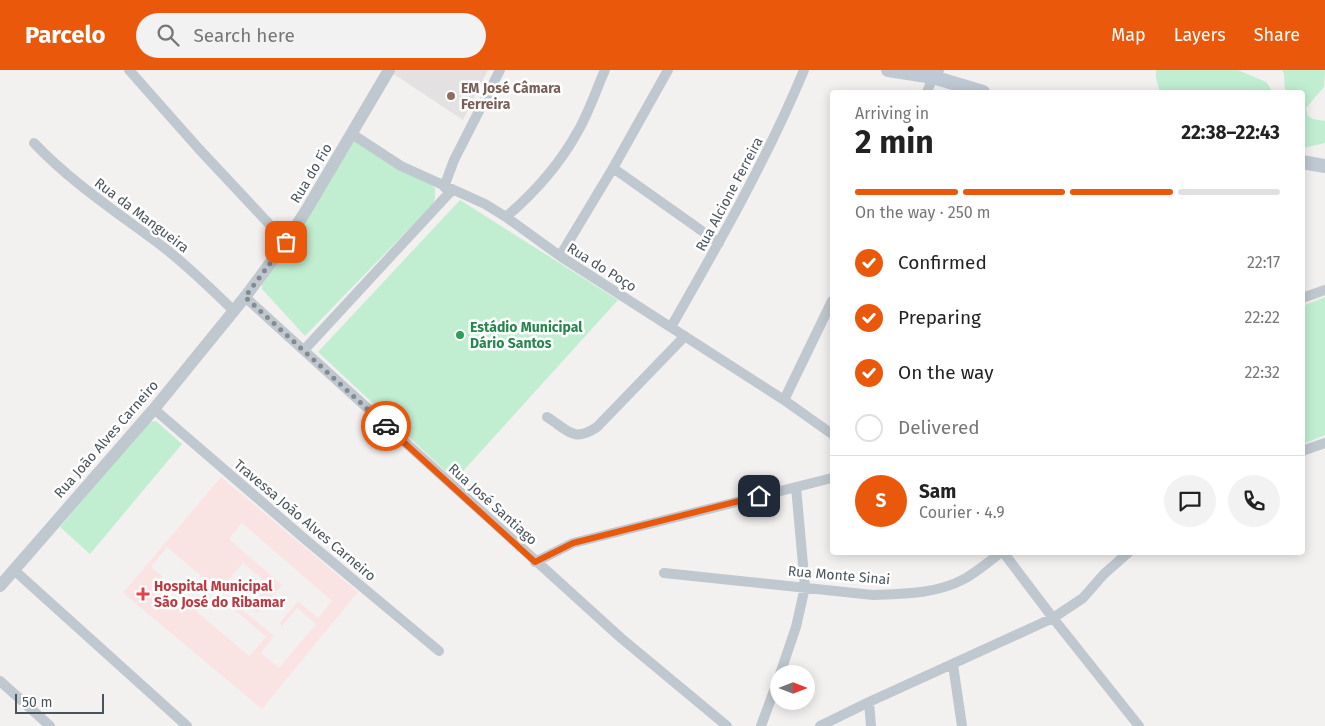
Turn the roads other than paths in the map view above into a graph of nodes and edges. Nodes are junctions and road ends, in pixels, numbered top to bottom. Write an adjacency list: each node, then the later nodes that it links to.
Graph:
1 (129, 70): 18 (street)
2 (389, 70): 11 (street, Rua do Fio)
3 (500, 70): 16 (street)
4 (605, 70): 17 (street)
5 (668, 70): 15 (street)
6 (804, 70): 19 (street, Rua Alcione Ferreira)
7 (888, 70): 8 (main road)
8 (936, 73): 9 (street); 10 (main road)
9 (928, 90)
10 (978, 90)
11 (352, 134): 16 (street, Rua do Poço); 18 (street, Rua do Fio)
12 (34, 143): 25 (street, Rua da Mangueira)
13 (1305, 163): 14 (main road)
14 (1325, 166)
15 (613, 168): 19 (street); 20 (street)
16 (448, 188): 17 (street, Rua do Poço); 28 (street)
17 (506, 217): 20 (street, Rua do Poço)
18 (286, 242): 22 (street, Rua do Fio)
19 (719, 243): 26 (street, Rua Alcione Ferreira)
20 (560, 256): 26 (street, Rua do Poço)
21 (1325, 290): 23 (street)
22 (245, 297): 25 (street, Rua do Fio); 28 (street, Rua José Santiago)
23 (1305, 297)
24 (830, 306): 29 (street)
25 (233, 310): 30 (street, Rua João Alves Carneiro)
26 (672, 327): 27 (street, Rua do Poço)
27 (684, 336): 29 (street, Rua do Poço); 31 (street)
28 (304, 350): 40 (street, Rua José Santiago)
29 (784, 400): 32 (street, Rua do Poço)
30 (154, 408): 41 (street, Rua João Alves Carneiro); 46 (street, Travessa João Alves Carneiro)
31 (547, 417)
32 (830, 433)
33 (1325, 443): 34 (street)
34 (1305, 450)
35 (830, 478): 36 (street)
36 (796, 487): 40 (street); 44 (street)
37 (998, 555): 44 (street, Rua Monte Sinai)
38 (1004, 555): 45 (street)
39 (1126, 555): 45 (street)
40 (535, 562): 54 (street, Rua José Santiago)
41 (14, 570): 43 (street, Rua João Alves Carneiro); 53 (street)
42 (664, 573): 44 (street, Rua Monte Sinai)
43 (0, 586)
44 (804, 587): 48 (street)
45 (1053, 618): 47 (street); 59 (street)
46 (439, 651)
47 (953, 664): 51 (street); 58 (street)
48 (783, 665)
49 (0, 680): 52 (street)
50 (770, 700): 55 (street)
51 (869, 702): 56 (street); 57 (street)
52 (50, 726)
53 (187, 726)
54 (727, 726)
55 (761, 726)
56 (820, 726)
57 (871, 726)
58 (962, 726)
59 (1139, 726)

